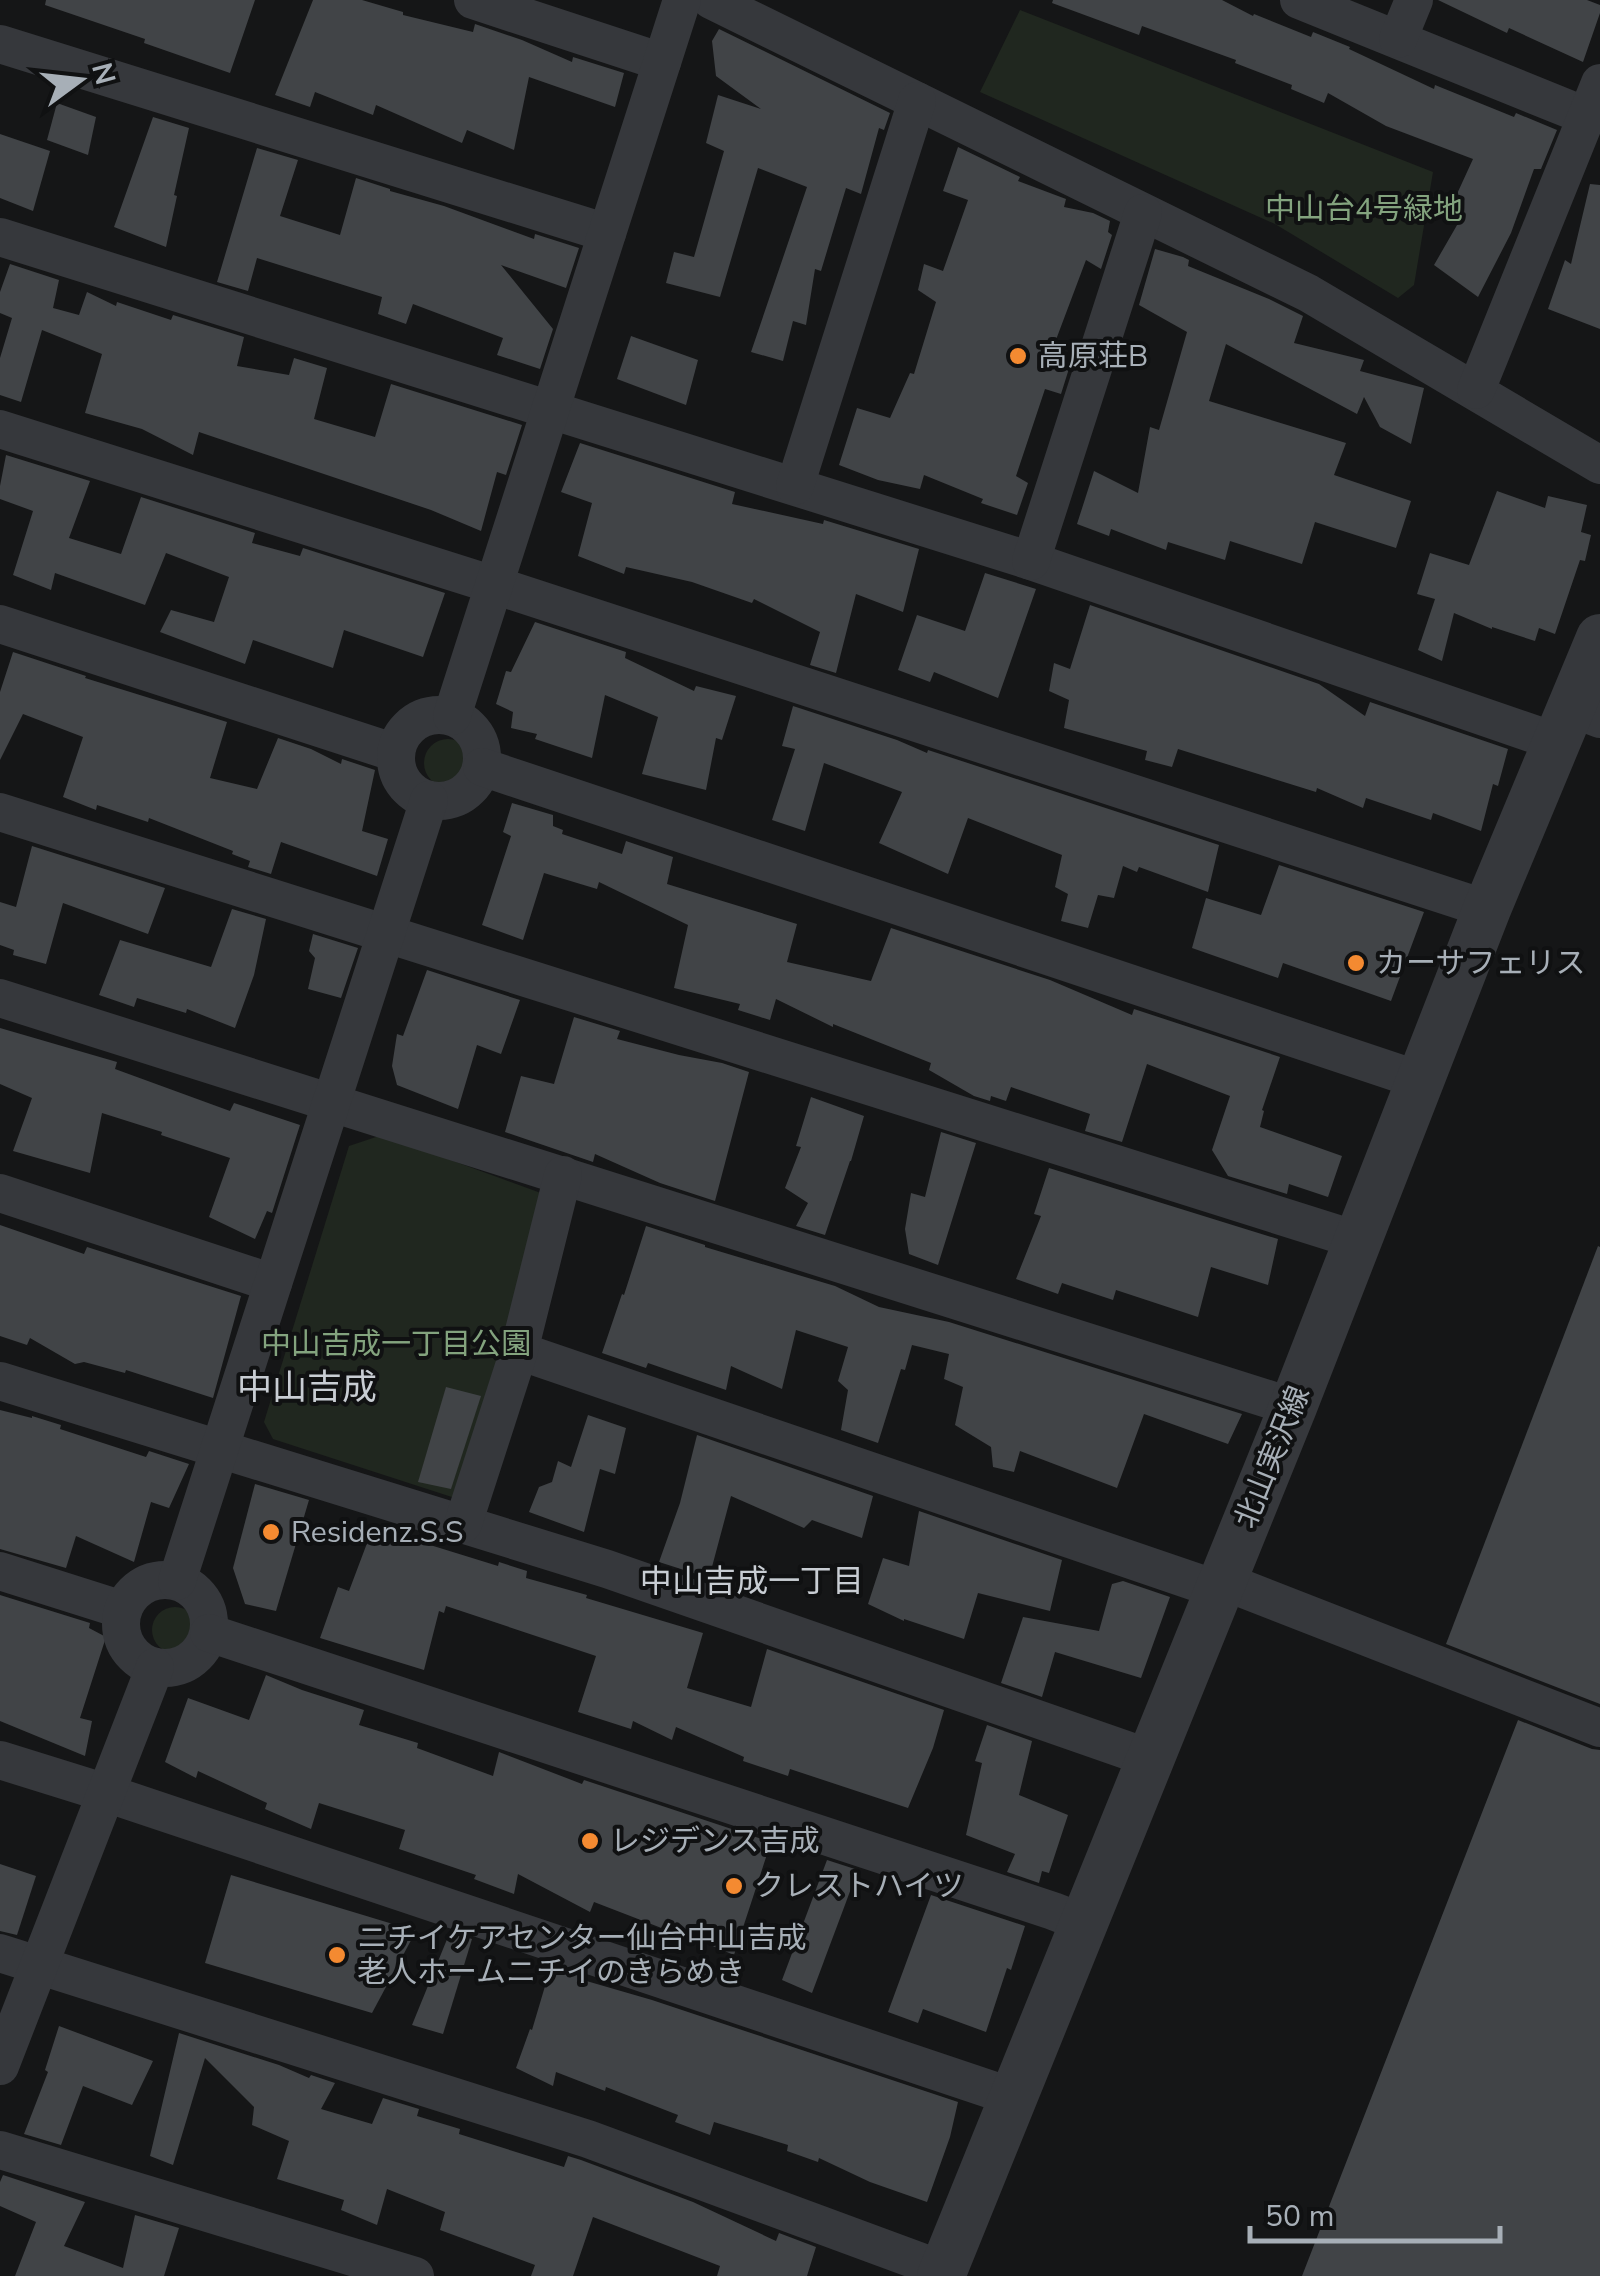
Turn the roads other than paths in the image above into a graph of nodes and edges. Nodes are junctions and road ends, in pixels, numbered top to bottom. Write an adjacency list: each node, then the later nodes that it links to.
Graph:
1 (474, 0): 8 (street)
2 (682, 0): 8 (street)
3 (711, 0): 10 (street)
4 (1298, 0): 6 (street)
5 (1414, 0): 6 (street)
6 (1398, 40): 9 (street)
7 (0, 44): 12 (street)
8 (662, 62): 12 (street)
9 (1593, 99): 14 (street)
10 (917, 101): 11 (street); 18 (street)
11 (1143, 212): 14 (street); 19 (street)
12 (607, 233): 15 (street)
13 (0, 237): 15 (street)
14 (1476, 390): 17 (street)
15 (550, 409): 18 (street); 20 (street)
16 (0, 429): 20 (street)
17 (1600, 466)
18 (794, 486): 19 (street)
19 (1031, 562): 24 (street)
20 (494, 585): 23 (street); 29 (street)
21 (0, 624): 25 (street)
22 (1600, 638): 24 (street, 北山実沢線)
23 (452, 716): 25 (street); 26 (street)
24 (1576, 723): 29 (street, 北山実沢線)
25 (396, 753): 27 (street)
26 (482, 766): 27 (street); 32 (street)
27 (429, 800): 30 (street)
28 (0, 812): 30 (street)
29 (1488, 909): 32 (street, 北山実沢線)
30 (386, 935): 33 (street); 36 (street)
31 (0, 998): 33 (street)
32 (1419, 1080): 36 (street, 北山実沢線)
33 (332, 1102): 34 (street); 37 (street)
34 (563, 1175): 38 (street); 40 (street)
35 (0, 1193): 37 (street)
36 (1357, 1240): 40 (street, 北山実沢線)
37 (273, 1283): 41 (street)
38 (519, 1351): 42 (street); 45 (street)
39 (0, 1381): 41 (street)
40 (1293, 1406): 45 (street, 北山実沢線)
41 (219, 1450): 42 (street); 44 (street)
42 (462, 1524): 50 (street)
43 (0, 1571): 46 (street)
44 (177, 1581): 46 (street); 47 (street)
45 (1221, 1585): 49 (street); 50 (street, 北山実沢線)
46 (123, 1610): 48 (street)
47 (209, 1633): 48 (street); 53 (street)
48 (155, 1667): 52 (street)
49 (1600, 1728)
50 (1152, 1759): 53 (street, 北山実沢線)
51 (0, 1760): 52 (street)
52 (106, 1793): 55 (street); 57 (street)
53 (1084, 1923): 57 (street, 北山実沢線)
54 (0, 1953): 55 (street)
55 (39, 1966): 56 (street); 59 (street)
56 (0, 2066)
57 (1012, 2097): 59 (street, 北山実沢線)
58 (0, 2150): 60 (street)
59 (942, 2273)
60 (416, 2276)

